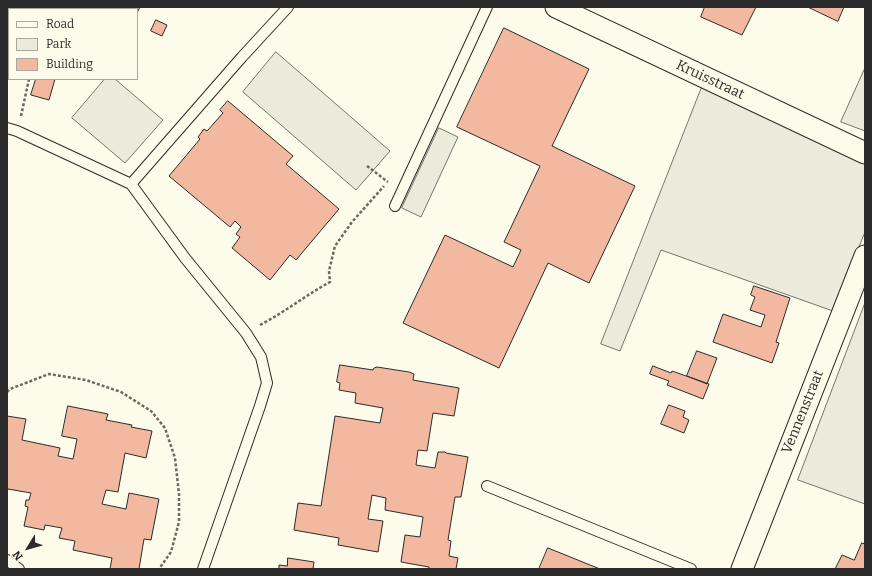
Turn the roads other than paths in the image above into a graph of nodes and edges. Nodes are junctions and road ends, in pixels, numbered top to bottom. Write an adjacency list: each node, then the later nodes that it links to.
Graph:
1 (288, 7): 6 (lane)
2 (487, 7): 7 (lane)
3 (556, 7): 5 (street, Kruisstraat)
4 (7, 128): 6 (lane)
5 (865, 154)
6 (130, 184): 12 (lane)
7 (395, 206)
8 (865, 256): 14 (street, Vennenstraat)
9 (487, 486): 13 (lane)
10 (7, 560): 11 (lane)
11 (19, 569)
12 (203, 569)
13 (691, 569)
14 (742, 569)

